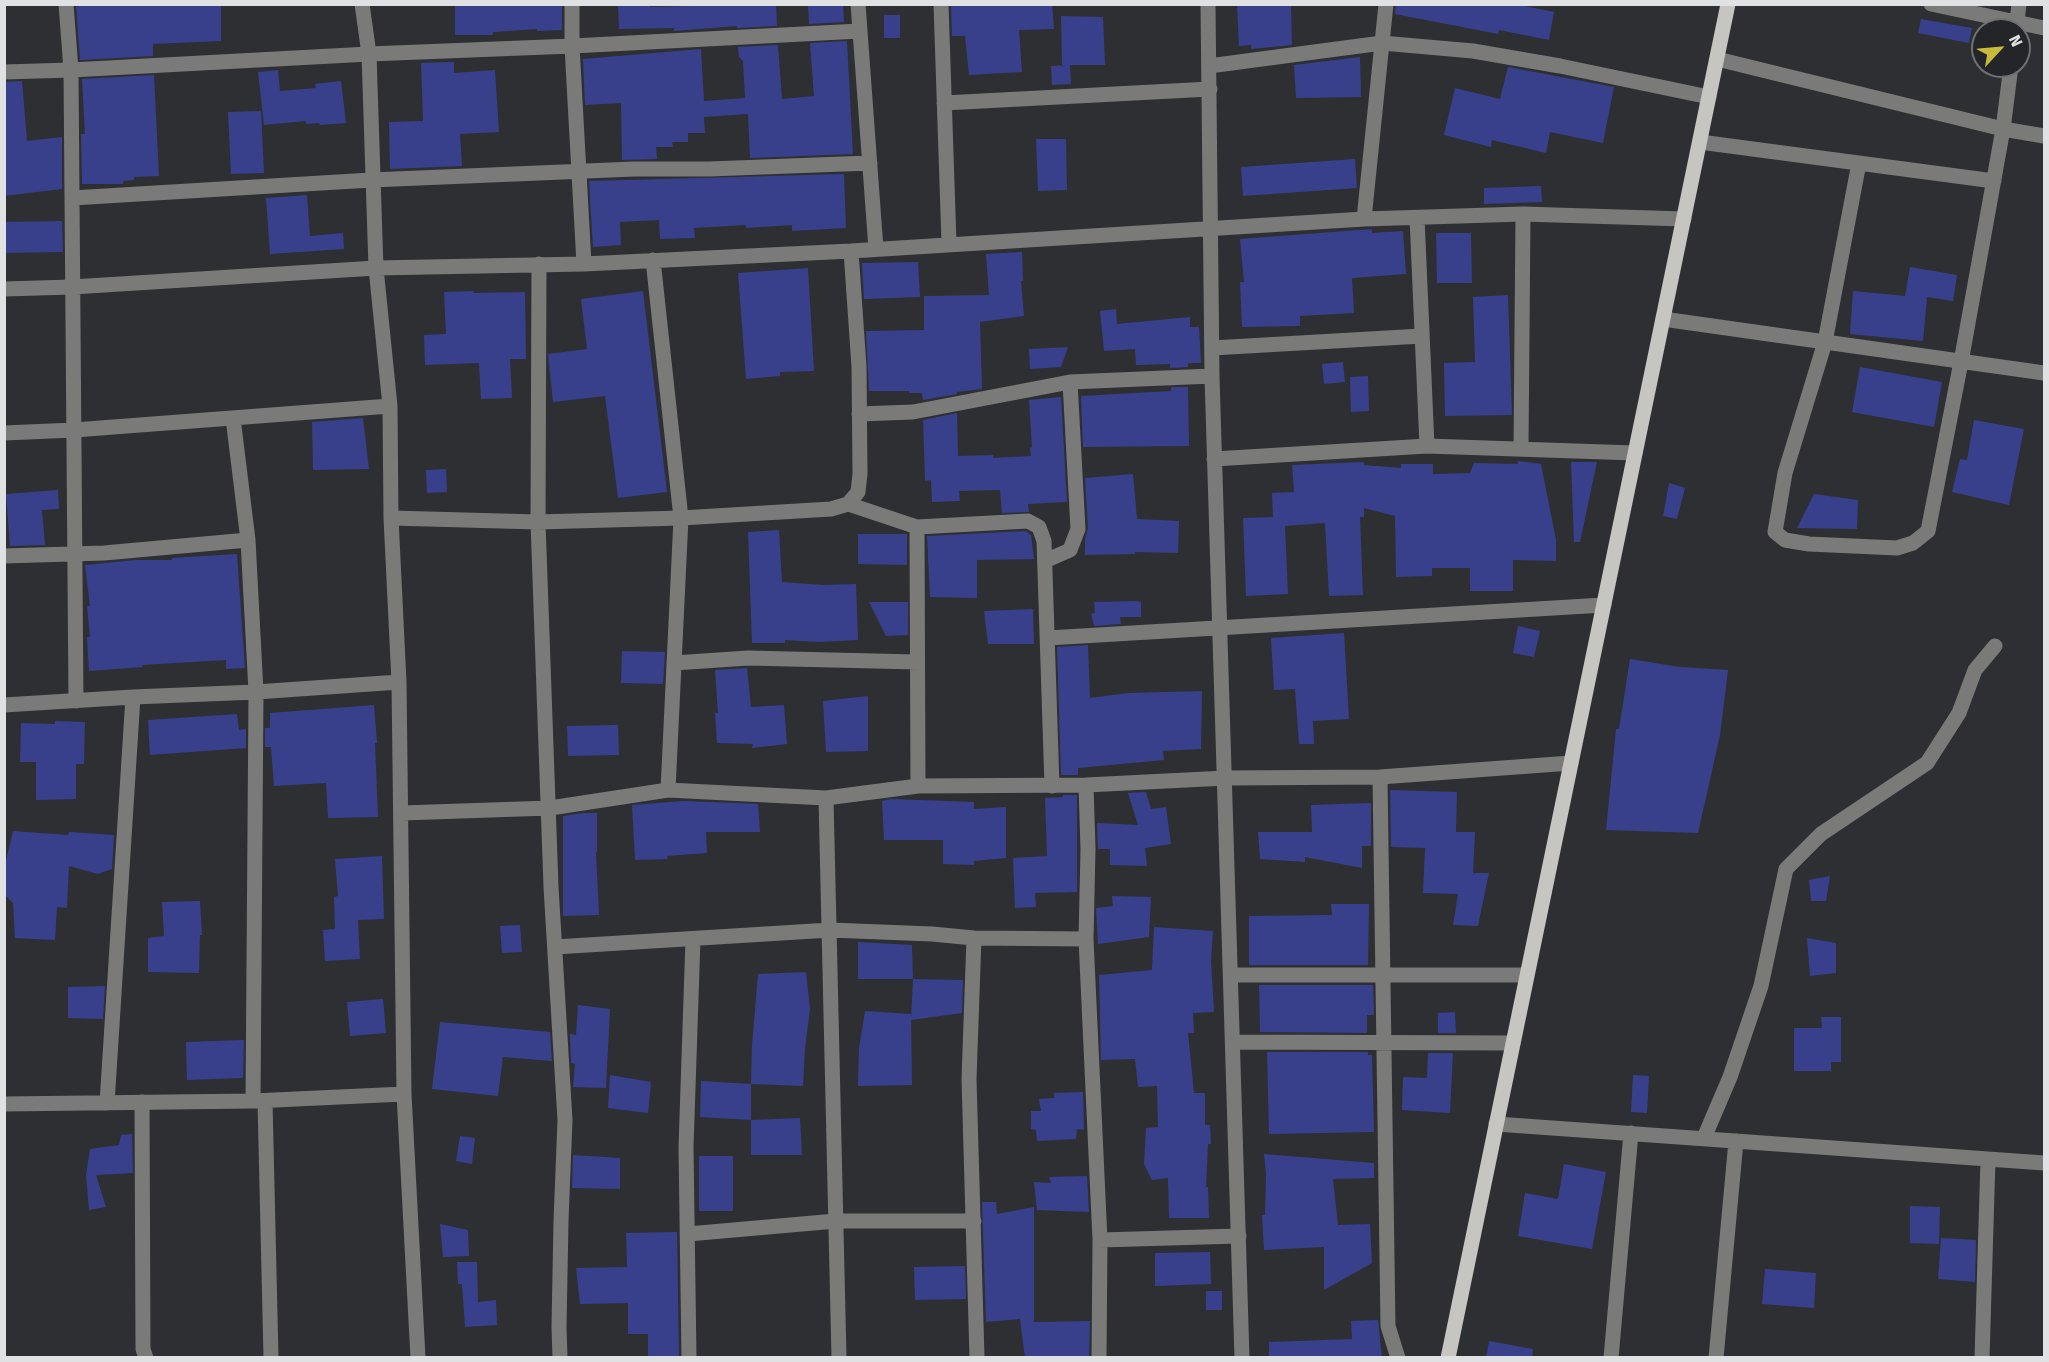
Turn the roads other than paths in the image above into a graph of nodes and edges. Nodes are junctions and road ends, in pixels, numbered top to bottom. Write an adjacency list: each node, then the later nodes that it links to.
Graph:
1 (66, 4): 17 (street)
2 (362, 4): 14 (street)
3 (572, 4): 13 (street)
4 (858, 4): 11 (street)
5 (941, 4): 22 (street)
6 (1208, 4): 16 (street)
7 (1386, 4): 12 (street)
8 (1728, 4): 15 (main road)
9 (1931, 4): 10 (street)
10 (1985, 18)
11 (860, 32): 13 (street); 26 (street)
12 (1382, 43): 16 (street); 21 (street); 34 (street)
13 (572, 46): 14 (street); 28 (street)
14 (369, 54): 17 (street); 29 (street)
15 (1717, 59): 21 (main road); 23 (street)
16 (1209, 66): 20 (street)
17 (71, 70): 18 (street); 31 (street)
18 (4, 72)
19 (2009, 78): 23 (street)
20 (1210, 89): 22 (street); 36 (street)
21 (1709, 97): 25 (main road)
22 (944, 103): 37 (street)
23 (2003, 129): 24 (street); 30 (street)
24 (2044, 136)
25 (1700, 141): 27 (street); 35 (main road)
26 (870, 163): 28 (street); 38 (street)
27 (1859, 163): 30 (street); 48 (street)
28 (579, 173): 29 (street); 42 (street)
29 (371, 180): 31 (street); 43 (street)
30 (1994, 181): 50 (street)
31 (72, 198): 44 (street)
32 (1523, 214): 33 (street); 35 (street); 60 (street)
33 (1417, 218): 34 (street); 47 (street)
34 (1364, 219): 36 (street)
35 (1684, 219): 46 (main road)
36 (1212, 228): 37 (street); 49 (street)
37 (949, 243): 38 (street)
38 (876, 249): 39 (street)
39 (851, 251): 40 (street); 55 (street)
40 (653, 260): 42 (street); 65 (street)
41 (539, 264): 42 (street); 43 (street); 66 (street)
42 (584, 264)
43 (376, 268): 44 (street); 54 (street)
44 (72, 287): 45 (street); 57 (street)
45 (4, 289)
46 (1663, 319): 48 (street); 61 (main road)
47 (1422, 336): 49 (street); 59 (street)
48 (1825, 342): 50 (street); 50 (street)
49 (1212, 348): 52 (street)
50 (1961, 362): 51 (street)
51 (2044, 373)
52 (1212, 376): 53 (street); 62 (street)
53 (1070, 382): 55 (street); 71 (street)
54 (390, 406): 56 (street); 64 (street)
55 (859, 414): 63 (street)
56 (233, 418): 57 (street); 68 (street)
57 (74, 430): 58 (street); 69 (street)
58 (4, 433)
59 (1426, 446): 60 (street); 62 (street)
60 (1521, 449): 61 (street)
61 (1635, 453): 72 (main road)
62 (1214, 459): 73 (street)
63 (848, 504): 65 (street); 67 (street)
64 (391, 518): 66 (street); 78 (street)
65 (681, 519): 66 (street); 77 (street)
66 (538, 522): 91 (street)
67 (917, 527): 71 (street); 76 (street)
68 (248, 540): 69 (street); 79 (street)
69 (75, 554): 70 (street); 81 (street)
70 (4, 556)
71 (1045, 561): 74 (street)
72 (1604, 605): 73 (street); 83 (main road)
73 (1220, 629): 74 (street); 85 (street)
74 (1048, 638): 88 (street)
75 (1995, 646): 111 (street)
76 (917, 662): 77 (street); 87 (street)
77 (674, 663): 89 (street)
78 (399, 682): 79 (street); 92 (street)
79 (256, 692): 80 (street); 105 (street)
80 (133, 697): 81 (street); 107 (street)
81 (76, 701): 82 (street)
82 (4, 705)
83 (1571, 763): 84 (street); 99 (main road)
84 (1380, 777): 85 (street); 100 (street)
85 (1226, 778): 86 (street); 98 (street)
86 (1086, 785): 88 (street); 96 (street)
87 (918, 786): 88 (street); 90 (street)
88 (1052, 786)
89 (668, 790): 90 (street); 91 (street)
90 (826, 798): 93 (street)
91 (550, 808): 92 (street); 97 (street)
92 (402, 813): 104 (street)
93 (830, 930): 94 (street); 95 (street); 115 (street)
94 (974, 938): 96 (street); 116 (street)
95 (693, 939): 97 (street); 117 (street)
96 (1086, 939): 119 (street)
97 (555, 947): 123 (street)
98 (1231, 975): 100 (street); 101 (street)
99 (1527, 975): 100 (street); 103 (main road)
100 (1384, 976): 102 (street)
101 (1233, 1042): 102 (street); 118 (street)
102 (1385, 1043): 103 (street); 129 (street)
103 (1513, 1043): 109 (main road)
104 (404, 1094): 105 (street); 122 (street)
105 (259, 1101): 106 (street); 121 (street)
106 (142, 1102): 107 (street); 120 (street)
107 (107, 1103): 108 (street)
108 (4, 1104)
109 (1496, 1124): 110 (street); 130 (main road)
110 (1631, 1133): 111 (street); 131 (street)
111 (1704, 1138): 112 (street)
112 (1736, 1141): 113 (street); 132 (street)
113 (1988, 1159): 114 (street); 133 (street)
114 (2044, 1163)
115 (836, 1221): 116 (street); 117 (street); 125 (street)
116 (974, 1221): 126 (street)
117 (688, 1234): 124 (street)
118 (1239, 1236): 119 (street); 128 (street)
119 (1100, 1240): 127 (street)
120 (146, 1358)
121 (271, 1358)
122 (418, 1358)
123 (560, 1358)
124 (689, 1358)
125 (839, 1358)
126 (977, 1358)
127 (1099, 1358)
128 (1242, 1358)
129 (1398, 1358)
130 (1448, 1358)
131 (1611, 1358)
132 (1716, 1358)
133 (1982, 1358)

